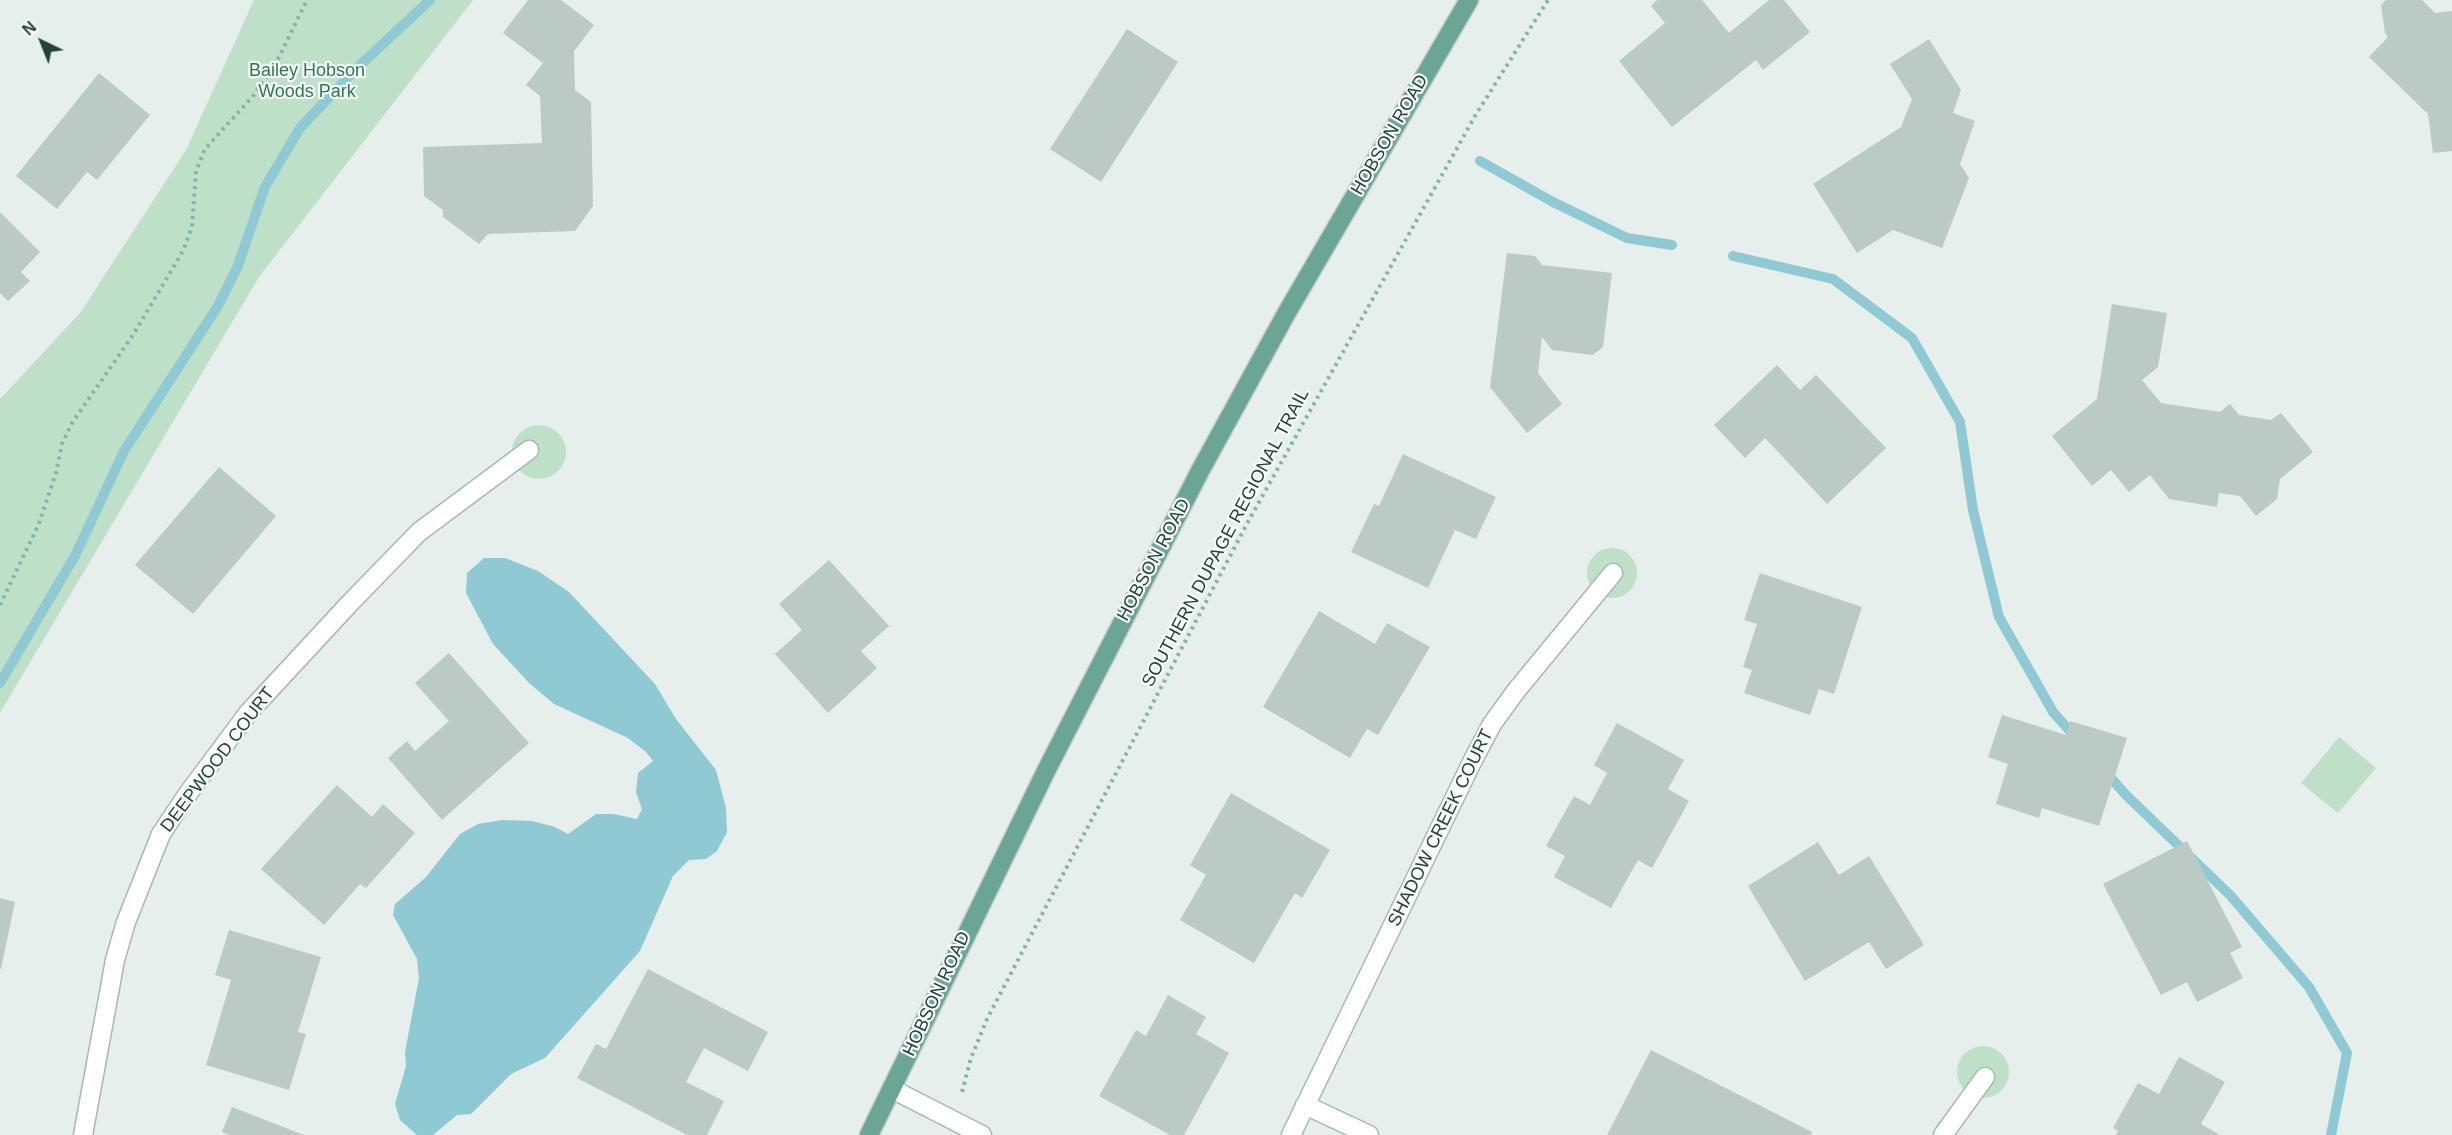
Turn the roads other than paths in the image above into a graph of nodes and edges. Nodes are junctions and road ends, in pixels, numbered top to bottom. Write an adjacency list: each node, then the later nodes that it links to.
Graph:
1 (1468, 0): 5 (main road, HOBSON ROAD)
2 (528, 450): 8 (street, DEEPWOOD COURT)
3 (1613, 573): 6 (street, SHADOW CREEK COURT)
4 (1985, 1077): 12 (street)
5 (892, 1089): 7 (main road, HOBSON ROAD); 9 (street)
6 (1305, 1105): 10 (street, SHADOW CREEK COURT); 11 (street)
7 (874, 1133)
8 (83, 1135)
9 (982, 1135)
10 (1291, 1135)
11 (1368, 1135)
12 (1943, 1135)

